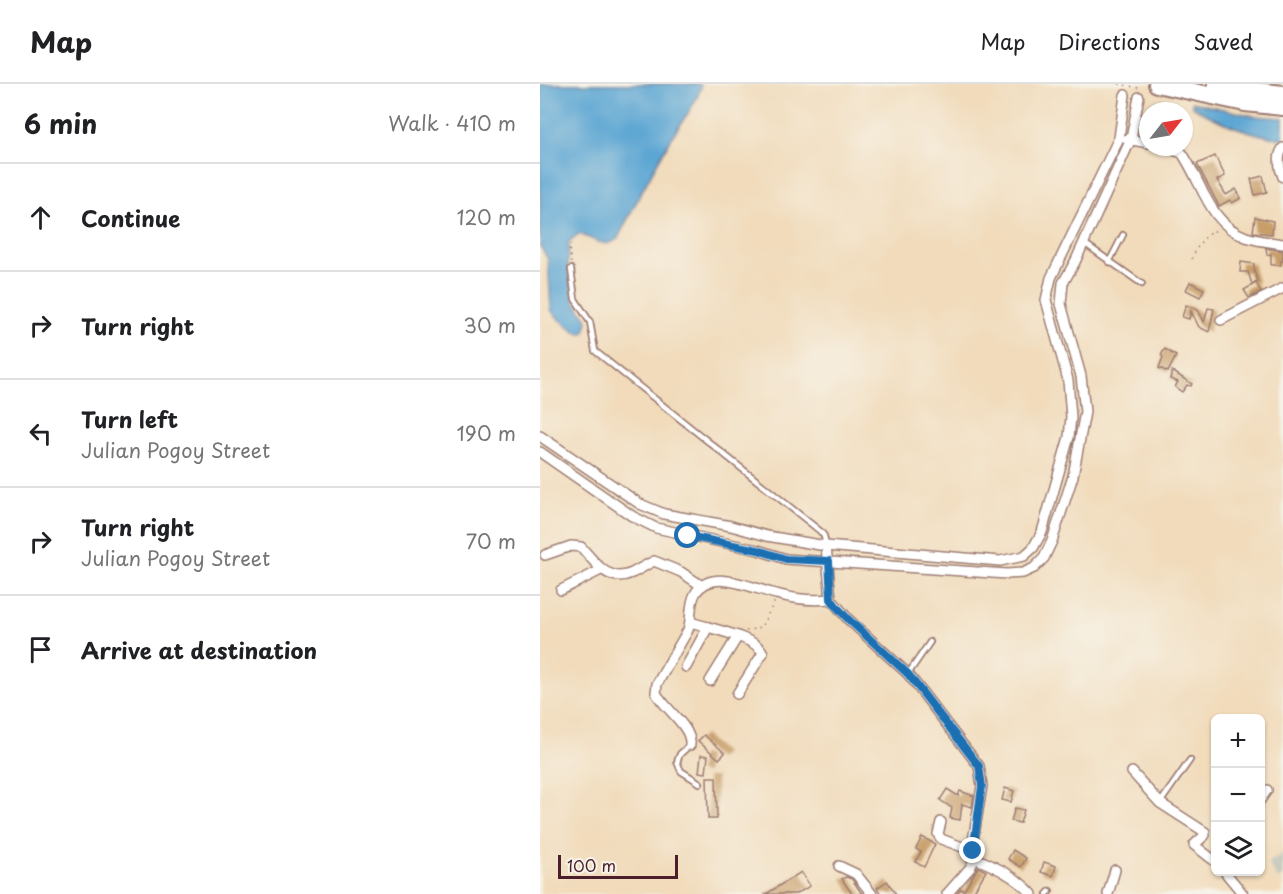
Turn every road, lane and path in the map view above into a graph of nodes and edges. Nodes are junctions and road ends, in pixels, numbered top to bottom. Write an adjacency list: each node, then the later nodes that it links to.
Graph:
1 (1157, 84): 6 (highway)
2 (1216, 84): 4 (highway)
3 (1125, 94): 7 (street)
4 (1283, 94)
5 (1139, 97): 8 (street)
6 (1283, 107)
7 (1119, 138): 8 (street); 26 (street)
8 (1131, 140): 9 (street); 16 (street)
9 (1139, 141)
10 (1283, 148): 12 (street)
11 (1184, 156): 13 (street)
12 (1283, 177)
13 (1229, 227): 17 (street); 18 (path)
14 (1123, 235): 19 (lane)
15 (573, 241): 20 (path)
16 (1084, 243): 19 (lane); 28 (street)
17 (1283, 244)
18 (1192, 259)
19 (1109, 262): 21 (lane)
20 (571, 269): 26 (lane)
21 (1142, 284)
22 (1283, 288): 23 (street)
23 (1221, 320)
24 (540, 436): 26 (street)
25 (540, 452): 28 (street)
26 (826, 546): 28 (street)
27 (545, 555): 29 (street)
28 (829, 561): 33 (street)
29 (601, 570): 30 (street); 31 (street)
30 (702, 586): 32 (street); 34 (street)
31 (561, 590)
32 (778, 595): 33 (street); 36 (path)
33 (831, 599): 39 (street)
34 (691, 622): 35 (street); 42 (street)
35 (708, 627): 36 (street); 38 (street)
36 (738, 636): 40 (street); 41 (street)
37 (930, 642): 39 (lane)
38 (686, 667)
39 (908, 674): 50 (street)
40 (710, 681)
41 (737, 694)
42 (690, 745): 45 (lane)
43 (1190, 759): 48 (lane)
44 (1132, 772): 48 (street)
45 (700, 783)
46 (1267, 790): 47 (street)
47 (1265, 793)
48 (1160, 803): 51 (street)
49 (941, 822): 50 (street)
50 (974, 854): 56 (street); 57 (street)
51 (1211, 859)
52 (839, 866): 55 (street)
53 (1115, 870): 58 (street)
54 (1230, 876): 59 (street)
55 (872, 894)
56 (947, 894)
57 (1032, 894)
58 (1108, 894)
59 (1243, 894)

